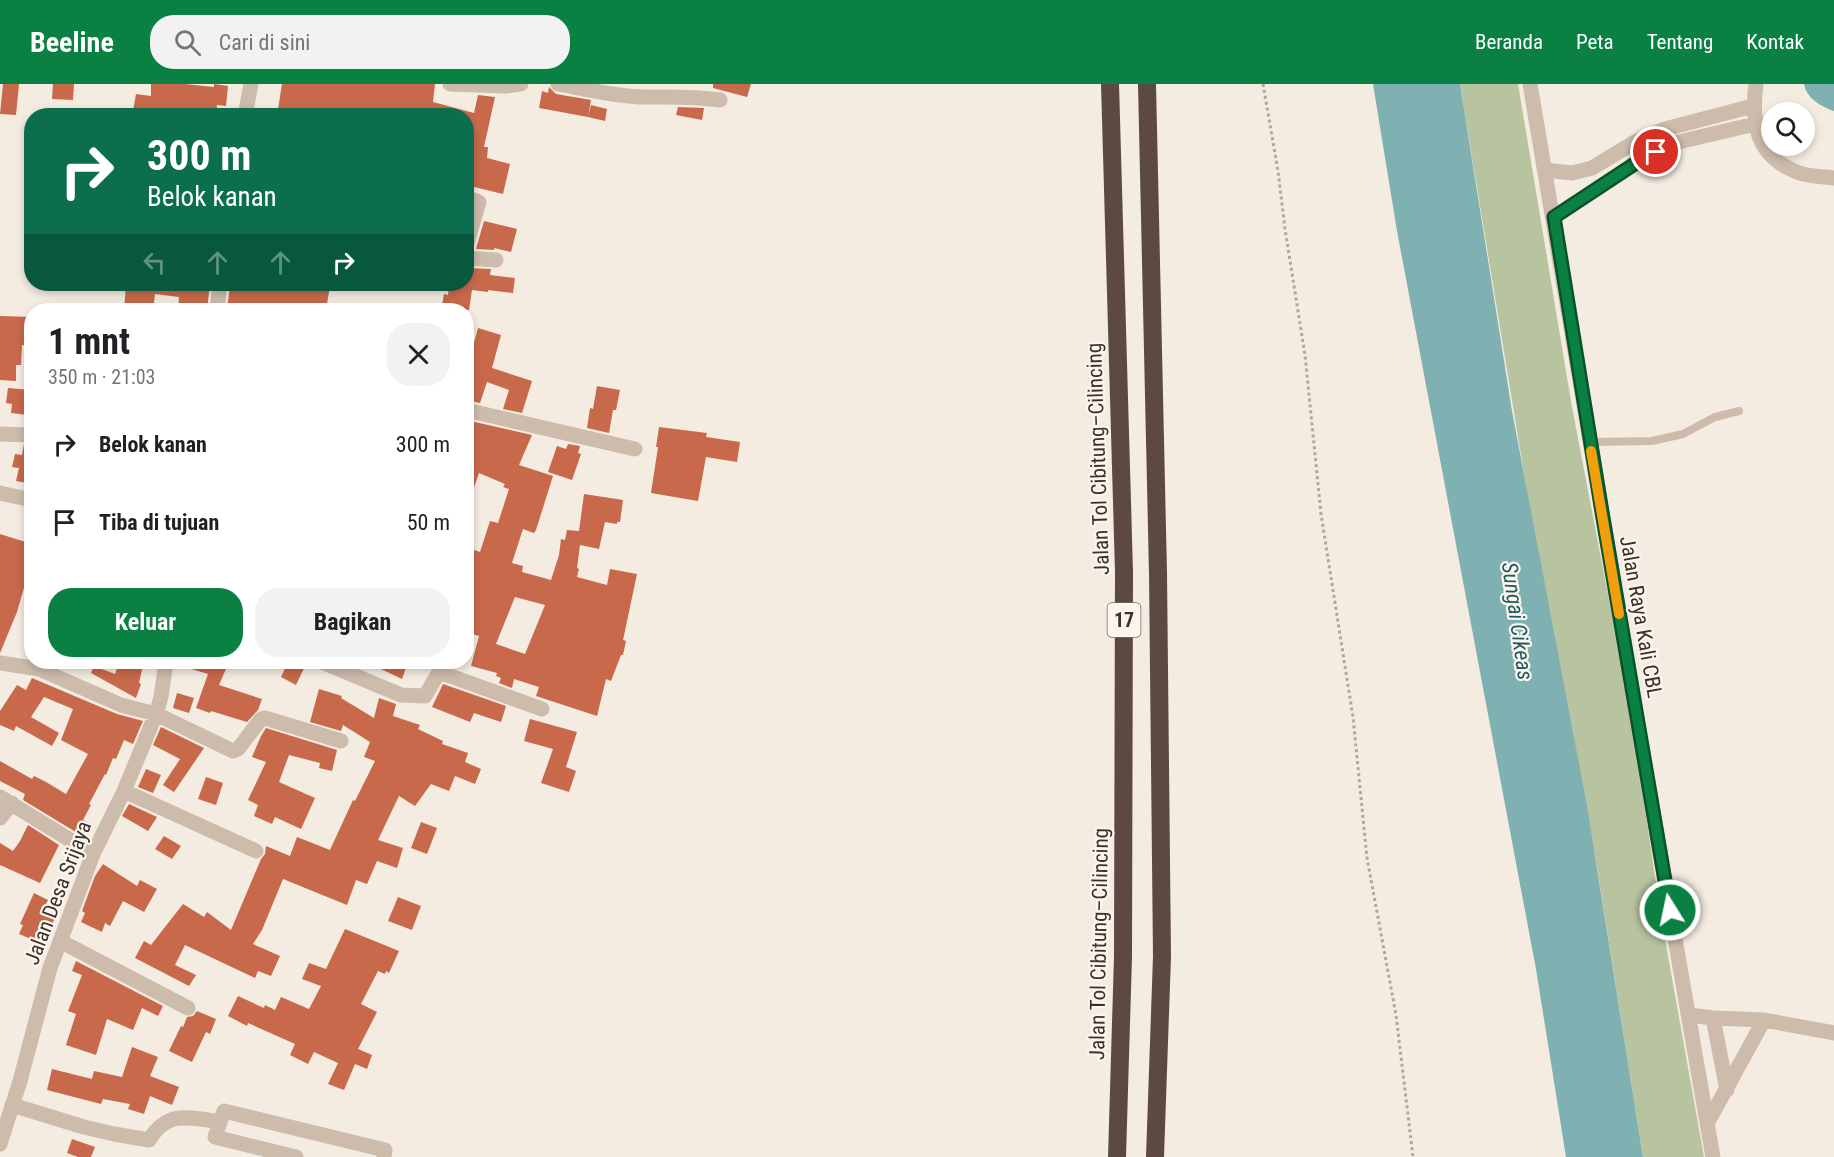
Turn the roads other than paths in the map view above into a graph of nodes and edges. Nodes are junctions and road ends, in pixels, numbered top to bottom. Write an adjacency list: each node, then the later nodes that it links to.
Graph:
1 (251, 84): 11 (street)
2 (450, 84): 3 (street)
3 (521, 84)
4 (558, 84): 9 (street)
5 (1110, 84): 58 (highway, Jalan Tol Cibitung–Cilincing / 17)
6 (1147, 84): 59 (highway, 17)
7 (1530, 84): 14 (street, Jalan Raya Kali CBL)
8 (1756, 84): 10 (street)
9 (720, 100)
10 (1753, 106): 12 (street); 13 (street)
11 (246, 108)
12 (1755, 124): 15 (street); 16 (street)
13 (1592, 168): 14 (street); 16 (street)
14 (1545, 170): 18 (street, Jalan Raya Kali CBL)
15 (1834, 178)
16 (1603, 184): 18 (street)
17 (474, 200): 19 (street)
18 (1554, 217): 26 (street, Jalan Raya Kali CBL)
19 (474, 219)
20 (474, 259): 21 (street)
21 (496, 260)
22 (1739, 411): 26 (lane)
23 (474, 412): 27 (street)
24 (0, 434): 25 (street)
25 (24, 435)
26 (1590, 442): 47 (street, Jalan Raya Kali CBL)
27 (635, 449)
28 (0, 493): 29 (street)
29 (24, 498)
30 (24, 661): 31 (street)
31 (0, 663)
32 (39, 669): 38 (street)
33 (165, 669): 38 (street, Jalan Desa Srijaya)
34 (339, 669): 35 (street)
35 (439, 669)
36 (445, 669): 37 (street)
37 (542, 709)
38 (156, 714): 39 (street); 40 (street, Jalan Desa Srijaya)
39 (341, 741)
40 (124, 791): 43 (street); 44 (street, Jalan Desa Srijaya)
41 (6, 800): 42 (street); 44 (street)
42 (0, 818)
43 (256, 851)
44 (93, 854): 45 (street, Jalan Desa Srijaya)
45 (60, 941): 46 (street); 52 (street, Jalan Desa Srijaya)
46 (188, 1008)
47 (1689, 1014): 48 (street); 54 (street, Jalan Raya Kali CBL)
48 (1713, 1018): 49 (street); 51 (street)
49 (1764, 1020): 50 (street); 51 (street)
50 (1834, 1033)
51 (1727, 1090): 54 (street)
52 (12, 1105): 53 (street); 55 (street, Jalan Desa Srijaya)
53 (220, 1122): 56 (street); 57 (street)
54 (1708, 1122): 60 (street, Jalan Raya Kali CBL)
55 (0, 1144)
56 (296, 1157)
57 (384, 1157)
58 (1117, 1157)
59 (1155, 1157)
60 (1713, 1157)

